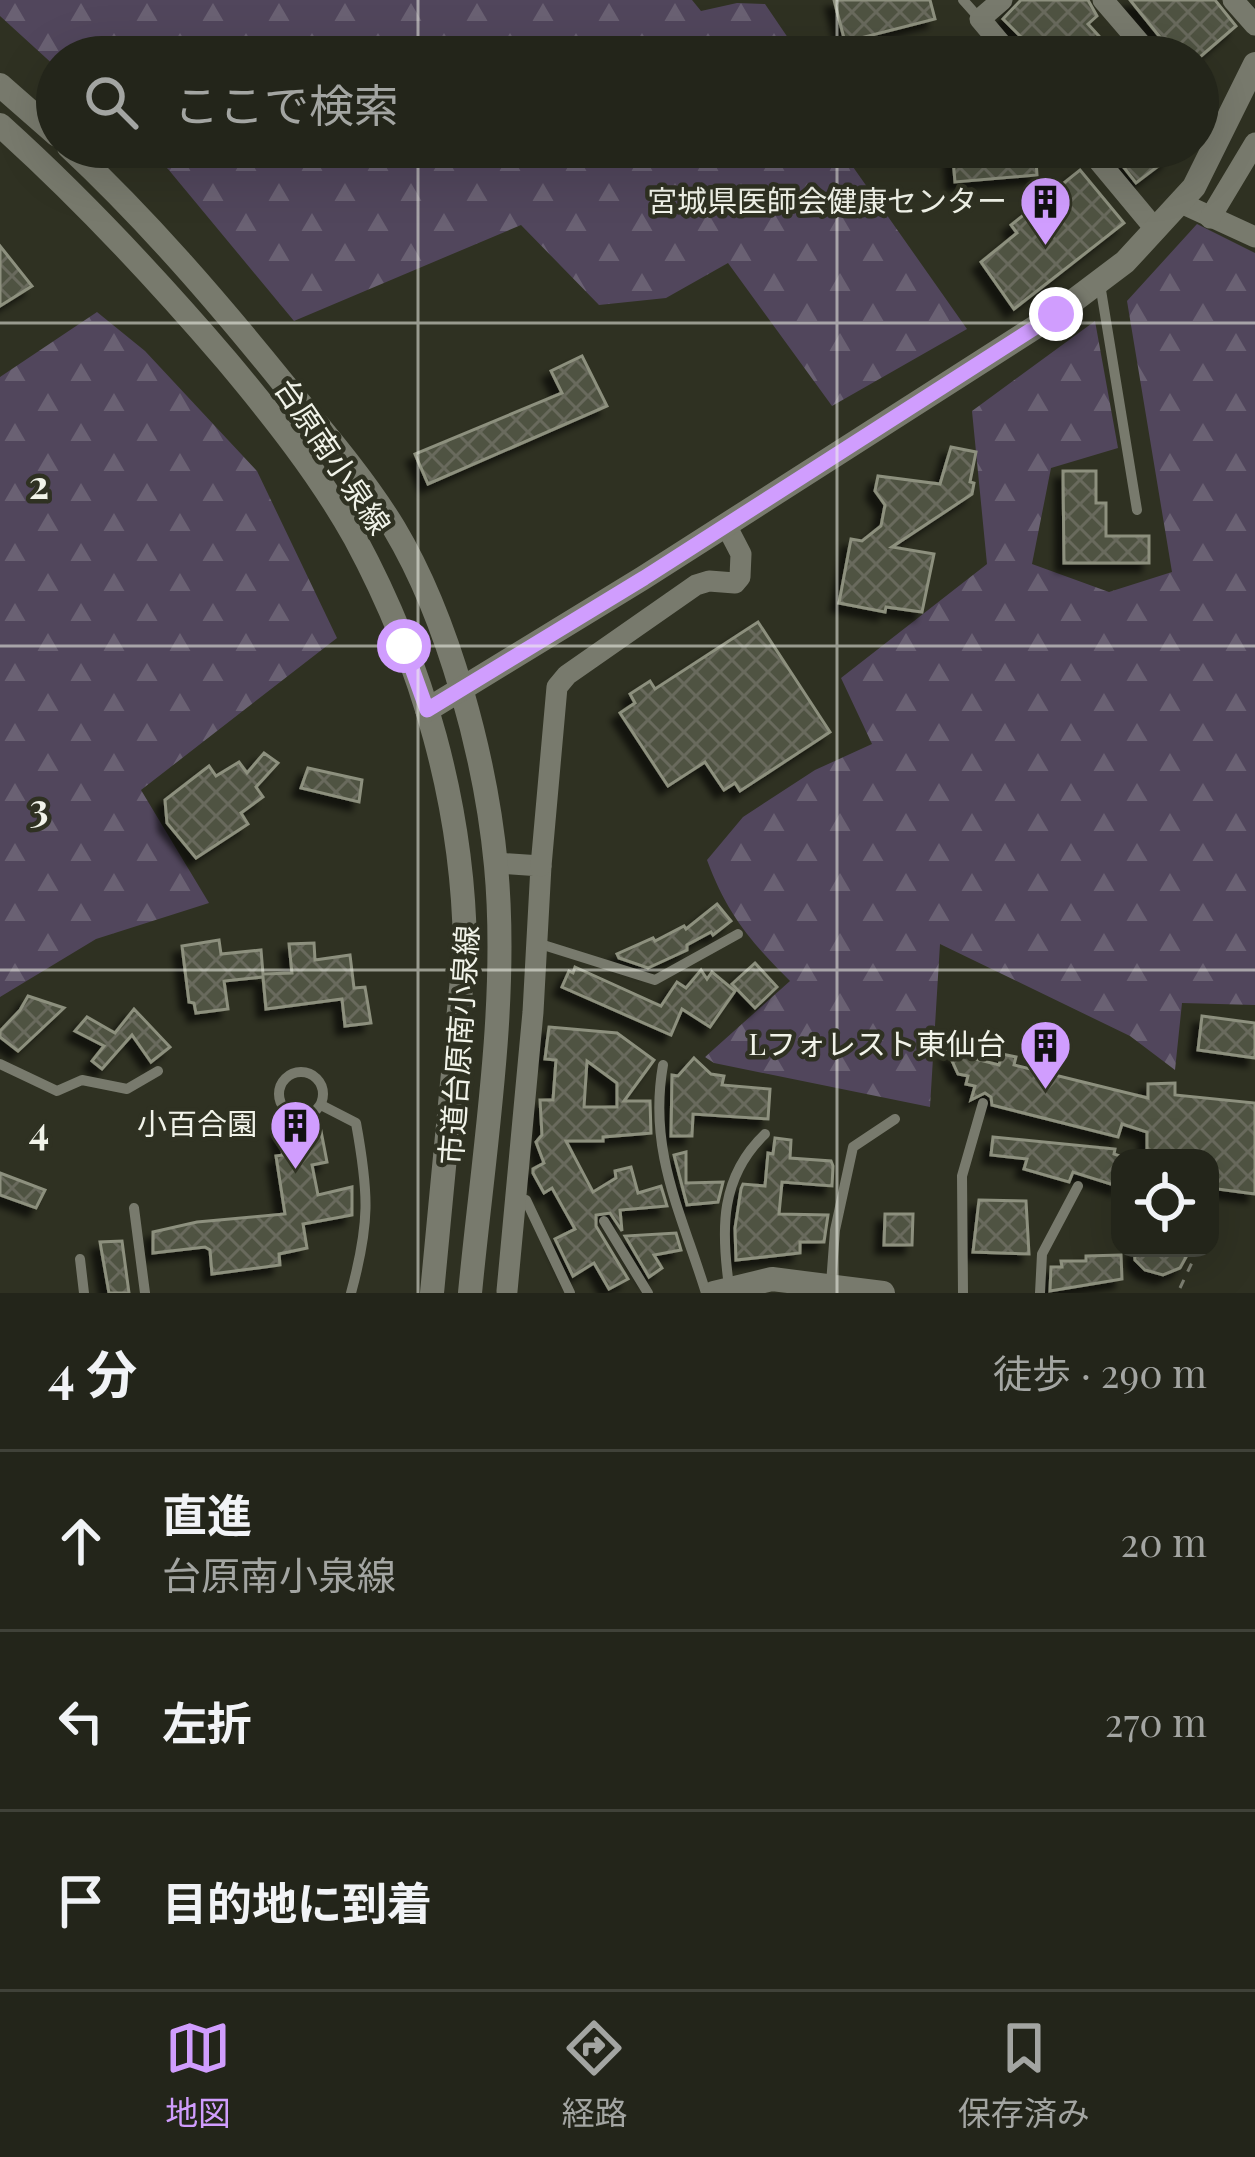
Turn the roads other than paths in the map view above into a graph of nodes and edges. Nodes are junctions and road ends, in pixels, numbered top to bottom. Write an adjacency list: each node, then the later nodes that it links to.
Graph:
1 (963, 0): 5 (lane)
2 (1002, 0): 5 (street)
3 (1102, 0): 8 (street)
4 (1233, 0): 6 (street)
5 (980, 19): 7 (street)
6 (1255, 25)
7 (994, 36)
8 (1133, 36)
9 (1255, 64): 13 (street)
10 (0, 85): 11 (street)
11 (36, 117)
12 (0, 124): 15 (street, 台原南小泉線)
13 (1219, 137)
14 (1255, 143): 21 (street)
15 (36, 156)
16 (49, 168): 29 (street, 台原南小泉線)
17 (91, 168): 28 (street, 市道台原南小泉線)
18 (1104, 168): 23 (street)
19 (1203, 168): 20 (street)
20 (1181, 203): 21 (street); 23 (street)
21 (1215, 220): 22 (street); 24 (street)
22 (1255, 225)
23 (1156, 230): 25 (street)
24 (1255, 237)
25 (1100, 281): 26 (lane); 27 (street)
26 (1137, 509)
27 (726, 525): 28 (street); 31 (street)
28 (460, 692): 29 (street); 30 (street, 市道台原南小泉線)
29 (427, 710): 52 (street, 台原南小泉線)
30 (496, 862): 31 (street); 53 (street, 市道台原南小泉線)
31 (541, 866): 33 (street)
32 (738, 934): 33 (lane)
33 (537, 943): 47 (street)
34 (0, 1064): 36 (lane)
35 (663, 1065): 48 (lane)
36 (158, 1070)
37 (983, 1103): 57 (lane)
38 (321, 1105): 38 (lane); 51 (lane)
39 (895, 1119): 46 (lane)
40 (765, 1134): 48 (lane)
41 (1078, 1186): 58 (lane)
42 (526, 1200): 54 (lane)
43 (134, 1208): 50 (lane)
44 (604, 1221): 55 (lane)
45 (80, 1259): 49 (lane)
46 (831, 1284): 48 (street); 56 (street)
47 (507, 1291)
48 (716, 1292)
49 (84, 1293)
50 (146, 1293)
51 (351, 1293)
52 (432, 1293)
53 (470, 1293)
54 (570, 1293)
55 (649, 1293)
56 (883, 1293)
57 (963, 1293)
58 (1040, 1293)

